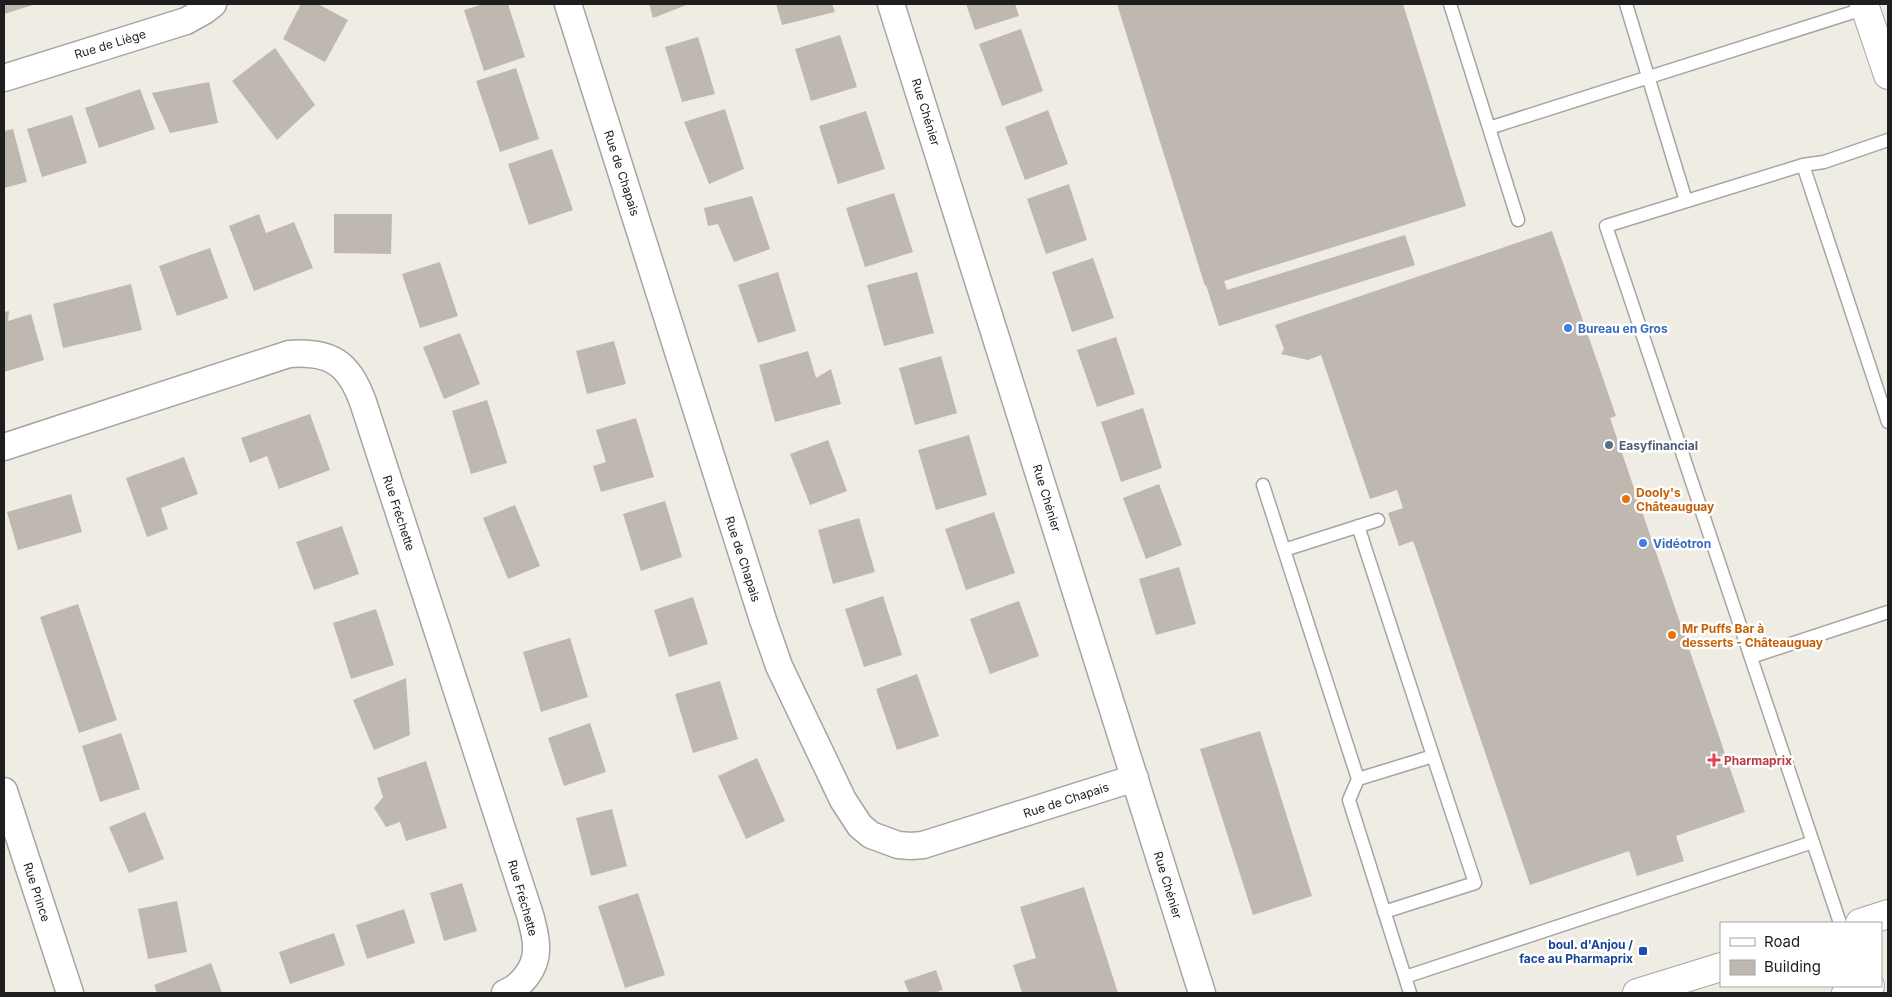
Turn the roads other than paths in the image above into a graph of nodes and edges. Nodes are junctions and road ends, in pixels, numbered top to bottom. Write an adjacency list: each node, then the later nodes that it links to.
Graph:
1 (213, 4): 9 (street, Rue de Liège)
2 (568, 4): 24 (street, Rue de Chapais)
3 (891, 4): 24 (street, Rue Chénier)
4 (1450, 4): 10 (lane)
5 (1626, 4): 8 (lane)
6 (1873, 18): 7 (street); 8 (lane)
7 (1888, 75)
8 (1649, 77): 10 (lane); 13 (lane)
9 (4, 78)
10 (1489, 128): 14 (lane)
11 (1888, 140): 12 (lane)
12 (1803, 165): 13 (lane); 15 (lane)
13 (1686, 201): 22 (lane)
14 (1518, 220)
15 (1888, 422)
16 (4, 447): 35 (street, Rue Fréchette)
17 (1263, 485): 20 (lane)
18 (1378, 520): 19 (lane)
19 (1358, 526): 20 (lane); 23 (lane)
20 (1284, 550): 25 (lane)
21 (1888, 612): 22 (lane)
22 (1751, 657): 27 (lane)
23 (1433, 756): 25 (lane); 28 (lane)
24 (1135, 778): 36 (street, Rue Chénier)
25 (1358, 779): 28 (lane)
26 (4, 791): 34 (street, Rue Prince)
27 (1813, 842): 30 (lane); 33 (lane)
28 (1384, 912): 33 (lane)
29 (1888, 914): 31 (street)
30 (1840, 922)
31 (1863, 922)
32 (1720, 967): 38 (street)
33 (1405, 977): 37 (lane)
34 (70, 993)
35 (505, 993)
36 (1202, 993)
37 (1410, 993)
38 (1637, 993)

